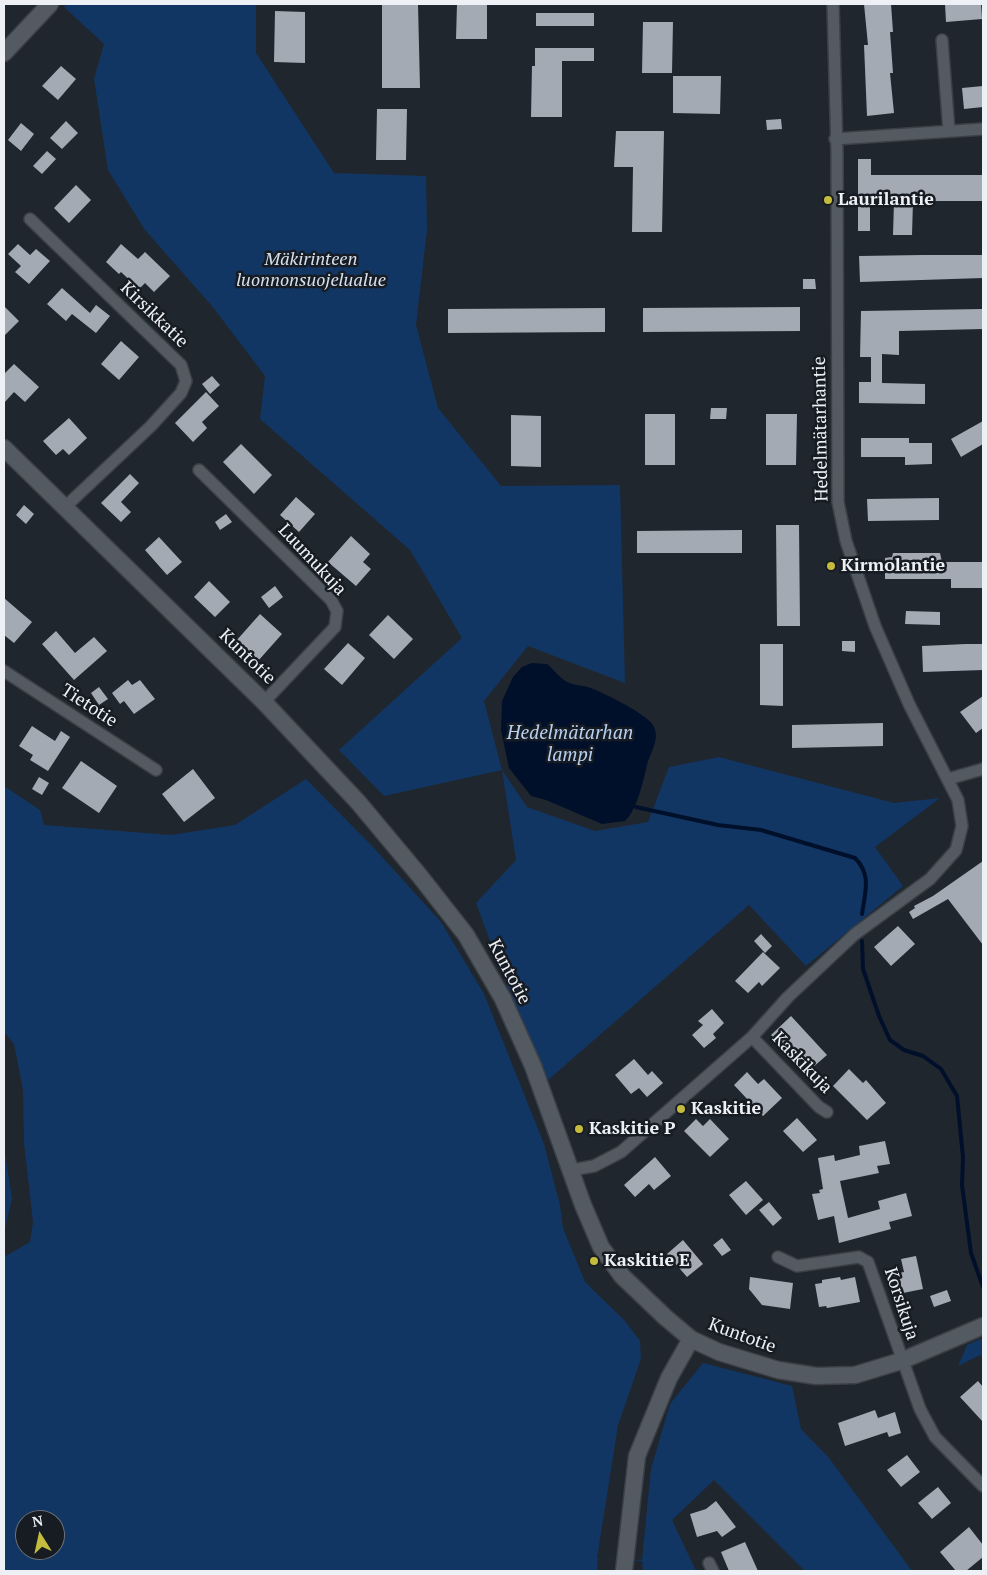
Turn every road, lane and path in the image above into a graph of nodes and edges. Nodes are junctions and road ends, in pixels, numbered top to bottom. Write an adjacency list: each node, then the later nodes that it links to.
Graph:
1 (50, 4): 4 (street)
2 (833, 4): 7 (street, Hedelmätarhantie)
3 (942, 40): 6 (street)
4 (4, 53)
5 (983, 129): 6 (street)
6 (949, 131): 7 (street)
7 (835, 139): 16 (street, Hedelmätarhantie)
8 (30, 219): 11 (street, Kirsikkatie)
9 (4, 448): 11 (street, Kuntotie)
10 (200, 470): 13 (street, Luumukuja)
11 (64, 508): 13 (street, Kuntotie)
12 (4, 671): 15 (street, Tietotie)
13 (264, 702): 19 (street, Kuntotie)
14 (983, 768): 16 (street)
15 (156, 770)
16 (948, 779): 17 (street, Hedelmätarhantie)
17 (752, 1037): 18 (street, Kaskikuja); 19 (street)
18 (828, 1112)
19 (572, 1170): 22 (street, Kuntotie)
20 (778, 1257): 23 (street, Korsikuja)
21 (983, 1326): 23 (street, Kuntotie)
22 (691, 1339): 23 (street, Kuntotie); 25 (street)
23 (901, 1361): 24 (street, Korsikuja)
24 (983, 1486)
25 (624, 1571)

